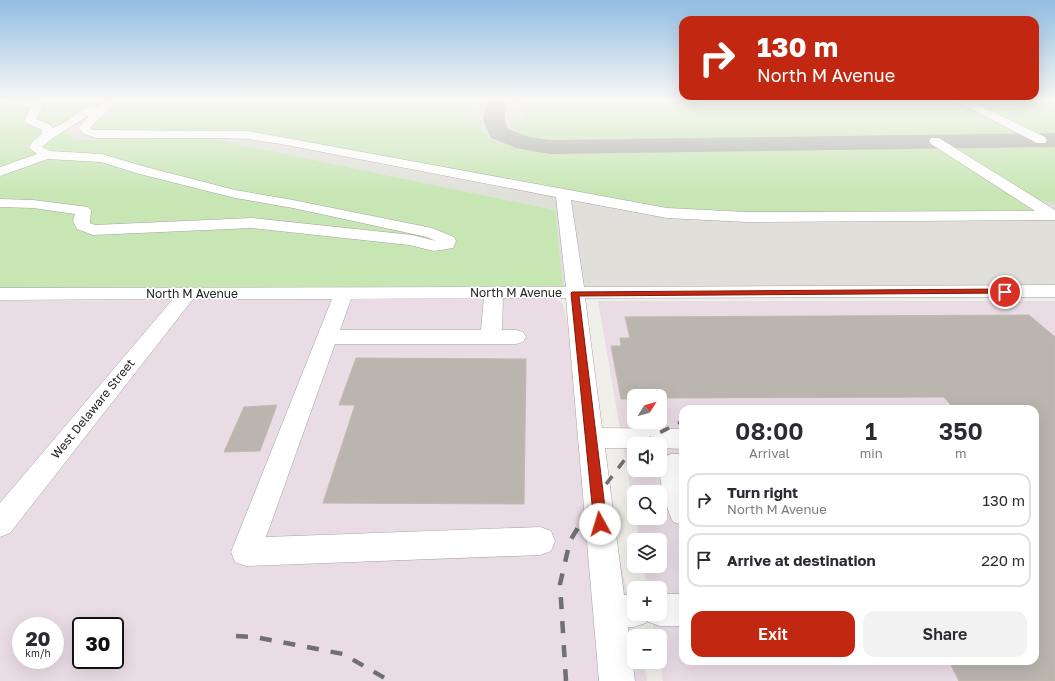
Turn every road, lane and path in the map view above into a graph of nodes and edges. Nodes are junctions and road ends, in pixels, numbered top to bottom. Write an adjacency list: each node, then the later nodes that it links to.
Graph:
1 (48, 131): 5 (street)
2 (57, 131): 5 (street)
3 (87, 131): 10 (street)
4 (1021, 131): 6 (street)
5 (47, 136): 8 (street)
6 (1040, 140)
7 (935, 142): 12 (street)
8 (47, 156): 9 (street); 11 (street)
9 (0, 172)
10 (564, 195): 12 (street); 16 (street)
11 (0, 203)
12 (1054, 215)
13 (1046, 292): 16 (street, North M Avenue); 19 (street)
14 (344, 293): 15 (street, North M Avenue); 18 (street, North M Avenue); 20 (street)
15 (494, 293): 16 (street, North M Avenue); 21 (street)
16 (575, 293): 23 (street)
17 (0, 294): 18 (street, North M Avenue)
18 (186, 294): 27 (street, West Delaware Street)
19 (1055, 306)
20 (327, 336): 21 (street); 28 (street)
21 (491, 337): 22 (street)
22 (516, 337)
23 (591, 438): 24 (street); 31 (street)
24 (679, 439)
25 (679, 465): 26 (street)
26 (679, 497)
27 (0, 524)
28 (540, 541)
29 (667, 610): 30 (street)
30 (679, 610)
31 (622, 611): 32 (street)
32 (617, 681)

